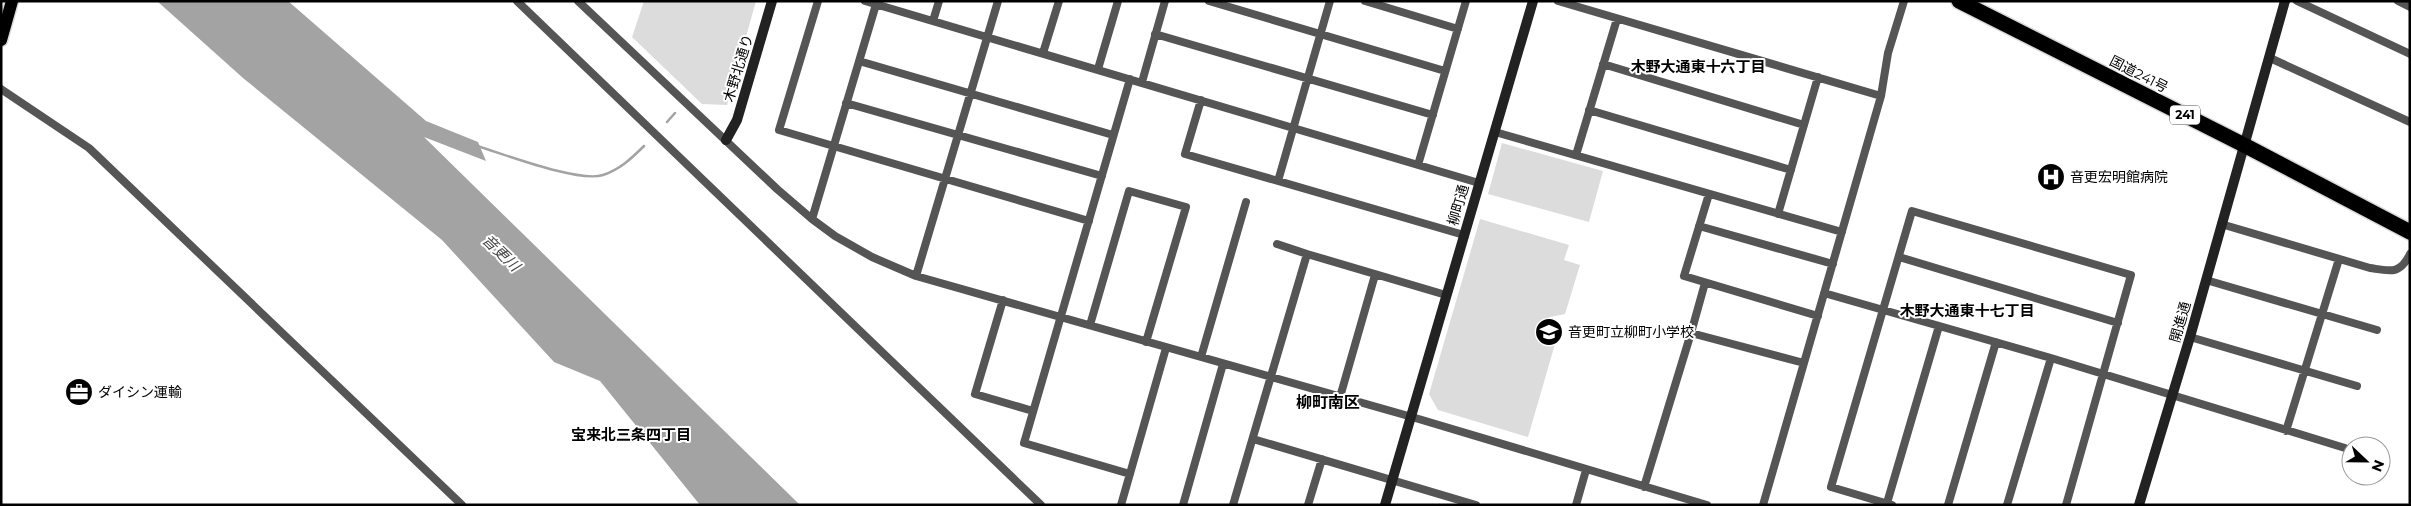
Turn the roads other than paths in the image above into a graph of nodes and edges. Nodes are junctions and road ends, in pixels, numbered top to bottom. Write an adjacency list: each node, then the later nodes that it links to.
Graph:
1 (12, 1): 31 (main road)
2 (516, 1): 125 (street)
3 (578, 1): 56 (street)
4 (772, 1): 56 (street, 木野北通り)
5 (818, 1): 58 (street)
6 (866, 1): 23 (street)
7 (939, 1): 26 (street)
8 (998, 1): 30 (street)
9 (1059, 1): 32 (street)
10 (1118, 1): 37 (street)
11 (1165, 1): 28 (street)
12 (1210, 1): 29 (street)
13 (1330, 1): 29 (street)
14 (1365, 1): 27 (street)
15 (1466, 1): 27 (street)
16 (1533, 1): 53 (street, 柳町通)
17 (1558, 1): 25 (street)
18 (1904, 1): 45 (street)
19 (1959, 1): 57 (highway, 国道241号 / 241)
20 (2285, 1): 34 (street, 開進通)
21 (2297, 1): 33 (street)
22 (2398, 1): 24 (street)
23 (876, 3): 26 (street); 35 (street)
24 (2410, 7)
25 (1617, 18): 36 (street); 39 (street)
26 (933, 21): 30 (street)
27 (1458, 29): 38 (street)
28 (1156, 34): 41 (street); 42 (street)
29 (1320, 34): 38 (street); 41 (street)
30 (988, 37): 32 (street); 44 (street)
31 (1, 40)
32 (1043, 53): 37 (street)
33 (2410, 54)
34 (2270, 58): 50 (street); 57 (street, 開進通)
35 (859, 61): 44 (street); 47 (street)
36 (1603, 64): 48 (street); 51 (street)
37 (1098, 69): 40 (street)
38 (1445, 71): 49 (street)
39 (1818, 77): 45 (street); 51 (street)
40 (1130, 78): 42 (street); 55 (street)
41 (1307, 78): 49 (street); 52 (street)
42 (1142, 82): 46 (street)
43 (1, 89): 124 (street)
44 (971, 94): 54 (street); 55 (street)
45 (1881, 96): 73 (street)
46 (1201, 100): 52 (street); 64 (street)
47 (846, 103): 54 (street); 58 (street)
48 (1589, 110): 59 (street); 61 (street)
49 (1433, 114): 60 (street)
50 (2410, 122)
51 (1804, 124): 61 (street)
52 (1293, 128): 60 (street); 64 (street)
53 (1495, 132): 59 (street); 65 (street, 柳町通)
54 (958, 135): 62 (street); 63 (street)
55 (1114, 135): 62 (street)
56 (726, 140): 69 (street)
57 (2244, 145): 71 (street, 開進通); 74 (highway, 国道241号 / 241)
58 (834, 146): 63 (street); 69 (street)
59 (1576, 155): 66 (street)
60 (1418, 165): 65 (street)
61 (1791, 170): 68 (street)
62 (1102, 176): 70 (street)
63 (945, 179): 70 (street); 83 (street)
64 (1278, 181): 75 (street)
65 (1479, 183): 75 (street, 柳町通)
66 (1709, 194): 68 (street); 72 (street)
67 (1246, 202): 102 (street)
68 (1778, 214): 73 (street)
69 (812, 219): 83 (street)
70 (1089, 221): 92 (street)
71 (2221, 224): 80 (street); 84 (street, 開進通)
72 (1699, 226): 81 (street); 85 (street)
73 (1842, 232): 81 (street)
74 (2410, 232)
75 (1464, 235): 87 (street, 柳町通)
76 (1277, 244): 77 (street)
77 (1307, 254): 82 (street); 108 (street)
78 (2410, 254): 80 (street)
79 (1899, 257): 89 (street); 93 (street); 93 (street)
80 (2339, 259): 90 (street)
81 (1833, 264): 86 (street)
82 (1375, 275): 87 (street); 111 (street)
83 (916, 276): 88 (street)
84 (2206, 280): 90 (street); 98 (street, 開進通)
85 (1705, 283): 91 (street); 97 (street)
86 (1824, 293): 89 (street); 91 (street)
87 (1446, 295): 113 (street, 柳町通)
88 (1003, 300): 92 (street); 112 (street)
89 (1883, 310): 95 (street); 123 (street)
90 (2322, 314): 96 (street); 106 (street)
91 (1818, 316): 104 (street)
92 (1061, 318): 94 (street); 112 (street)
93 (2118, 323): 107 (street)
94 (1090, 326): 99 (street); 99 (street)
95 (1939, 326): 100 (street); 123 (street)
96 (2377, 330)
97 (1691, 333): 104 (street); 121 (street)
98 (2190, 337): 106 (street); 110 (street, 開進通)
99 (1146, 342): 101 (street)
100 (1996, 342): 103 (street); 135 (street)
101 (1166, 348): 102 (street); 119 (street)
102 (1201, 357): 105 (street)
103 (2051, 358): 107 (street); 136 (street)
104 (1804, 363): 134 (street)
105 (1223, 364): 108 (street); 127 (street)
106 (2304, 371): 109 (street); 114 (street)
107 (2103, 374): 110 (street); 137 (street)
108 (1270, 377): 111 (street); 115 (street)
109 (2357, 386)
110 (2172, 395): 114 (street); 138 (street, 開進通)
111 (1340, 397): 113 (street)
112 (1034, 411): 119 (street)
113 (1412, 417): 118 (street); 120 (street, 柳町通)
114 (2286, 431): 116 (street)
115 (1253, 439): 117 (street); 128 (street)
116 (2341, 447)
117 (1322, 459): 120 (street); 129 (street)
118 (1586, 470): 121 (street); 132 (street)
119 (1130, 474): 126 (street)
120 (1392, 480): 122 (street); 130 (street, 柳町通)
121 (1644, 486): 133 (street)
122 (1451, 501): 131 (street)
123 (1890, 504)
124 (462, 505)
125 (1041, 505)
126 (1121, 505)
127 (1182, 505)
128 (1233, 505)
129 (1308, 505)
130 (1385, 505)
131 (1476, 505)
132 (1576, 505)
133 (1707, 505)
134 (1763, 505)
135 (1948, 505)
136 (2007, 505)
137 (2066, 505)
138 (2139, 505)

